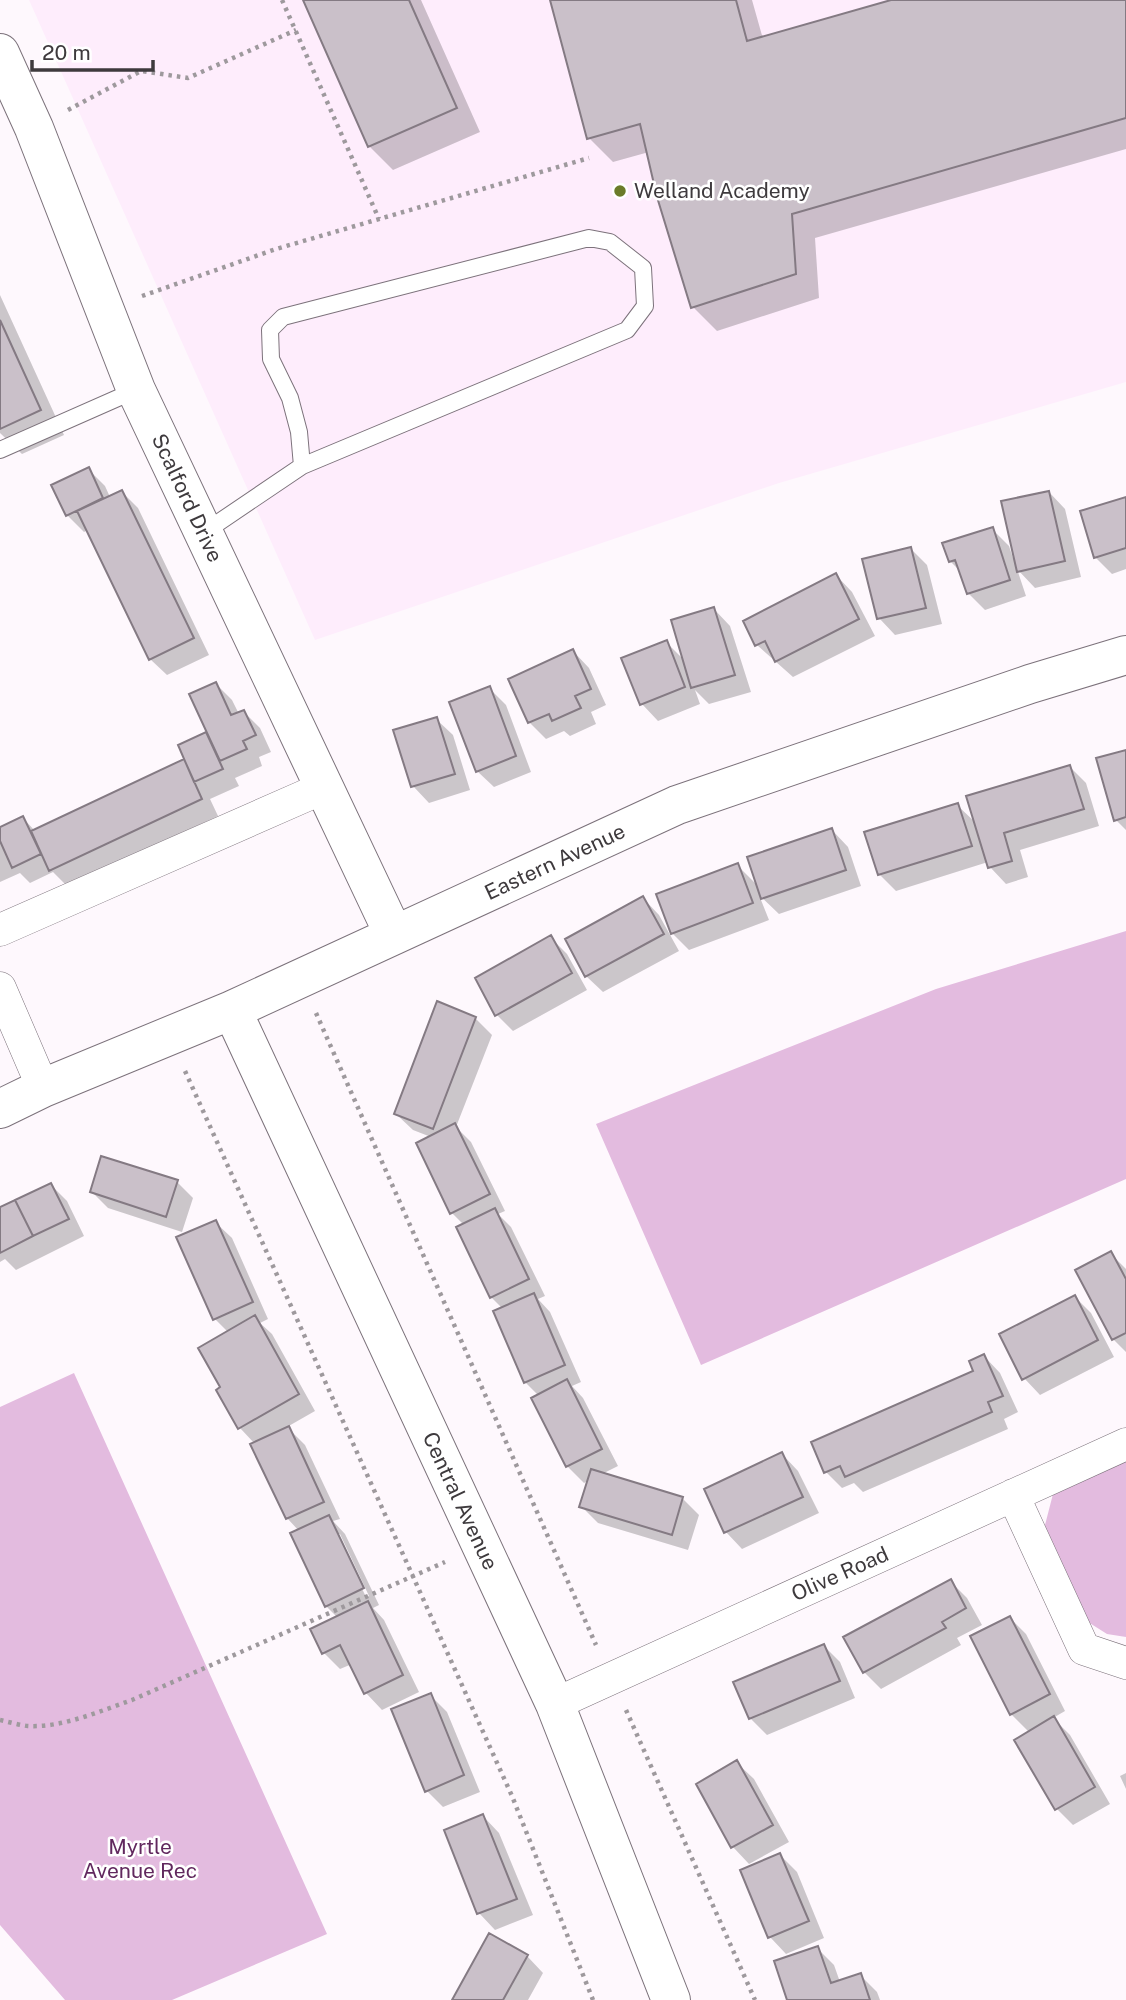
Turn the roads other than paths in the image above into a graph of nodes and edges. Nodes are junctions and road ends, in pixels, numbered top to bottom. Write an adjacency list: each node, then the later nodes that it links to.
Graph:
1 (0, 53): 2 (street, Scalford Drive)
2 (136, 390): 3 (lane); 5 (street, Scalford Drive)
3 (0, 450)
4 (302, 466): 4 (lane); 5 (lane)
5 (203, 533): 7 (street, Scalford Drive)
6 (1126, 655): 9 (street, Eastern Avenue)
7 (323, 788): 8 (street); 9 (street, Scalford Drive)
8 (0, 930)
9 (394, 935): 11 (street, Eastern Avenue)
10 (0, 988): 12 (street)
11 (232, 1010): 12 (street, Eastern Avenue); 17 (street, Central Avenue)
12 (43, 1088): 13 (street, Eastern Avenue)
13 (0, 1109)
14 (1126, 1444): 15 (street, Olive Road)
15 (1013, 1495): 16 (street); 17 (street, Olive Road)
16 (1126, 1663)
17 (555, 1704): 18 (street, Central Avenue)
18 (671, 2000)

